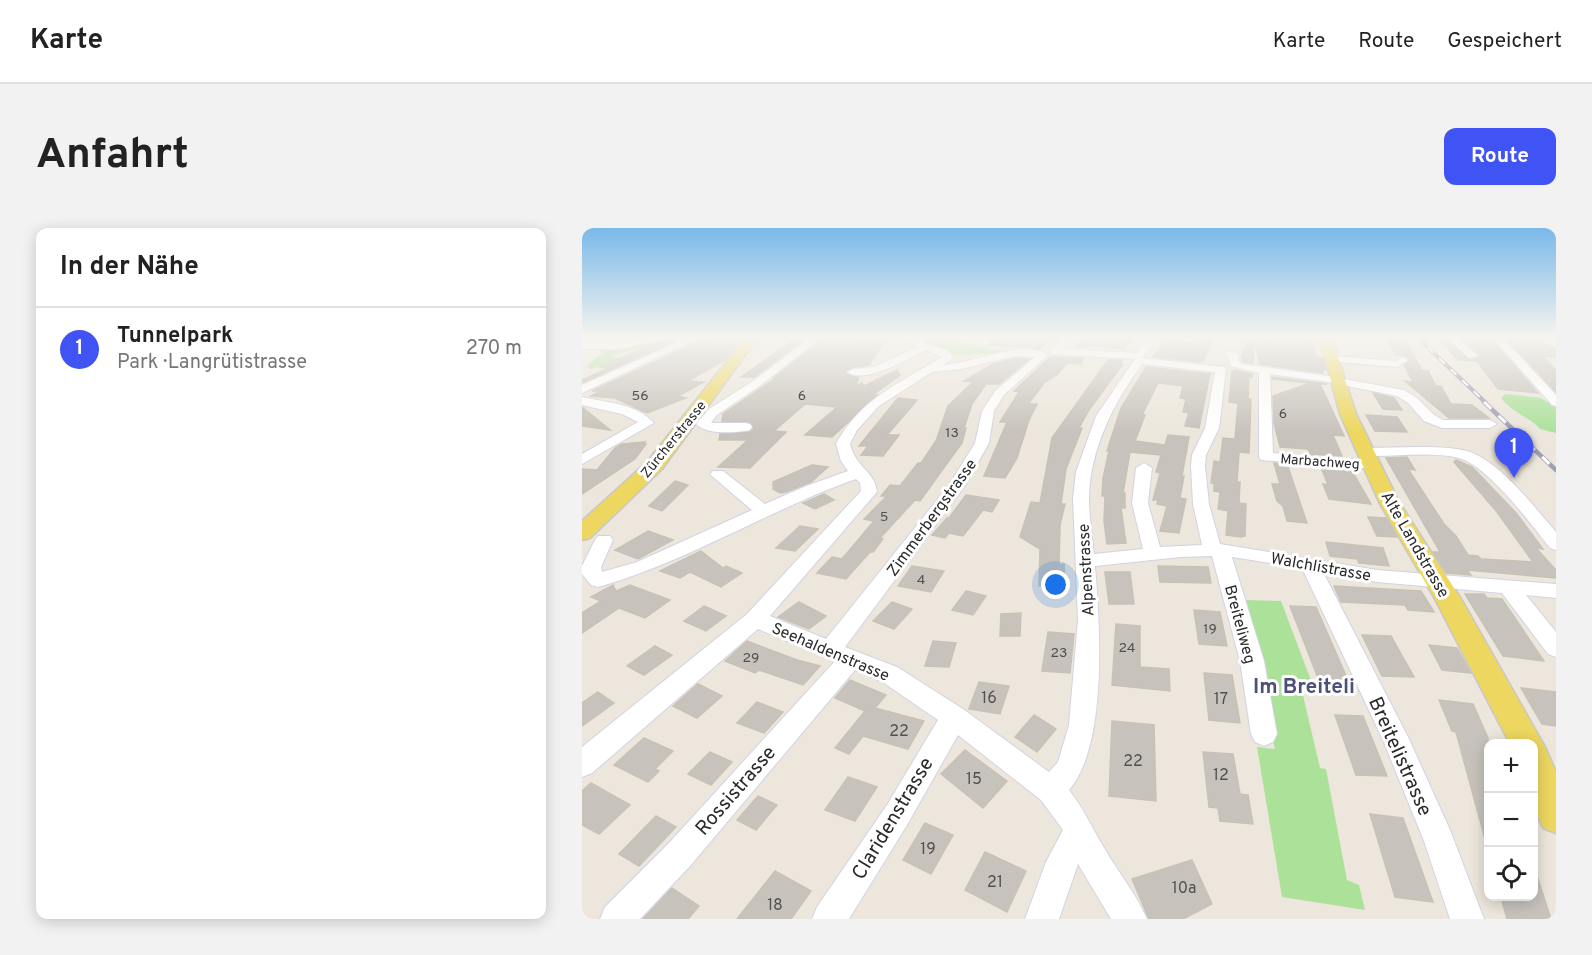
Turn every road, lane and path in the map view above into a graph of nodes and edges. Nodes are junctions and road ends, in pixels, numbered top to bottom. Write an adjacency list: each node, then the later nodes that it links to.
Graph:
1 (628, 368): 19 (street)
2 (729, 368): 30 (main road, Zürcherstrasse)
3 (777, 368): 23 (street)
4 (879, 368): 15 (street)
5 (929, 368): 27 (street)
6 (934, 368): 7 (street)
7 (952, 368)
8 (1027, 368): 44 (street, Zimmerbergstrasse)
9 (1133, 368): 35 (street, Alpenstrasse)
10 (1222, 368): 33 (street, Breiteliweg)
11 (1252, 368): 14 (street)
12 (1335, 368): 18 (main road, Alte Landstrasse)
13 (1524, 368): 16 (street)
14 (1263, 371): 18 (street); 24 (street, Marbachweg)
15 (853, 372)
16 (1533, 378): 17 (street); 21 (street)
17 (1556, 380)
18 (1338, 381): 22 (street); 24 (main road, Alte Landstrasse)
19 (582, 389)
20 (582, 401): 25 (street)
21 (1556, 402)
22 (1490, 424)
23 (745, 427)
24 (1371, 458): 32 (street, Marbachweg); 38 (main road, Alte Landstrasse)
25 (582, 460)
26 (1144, 468): 34 (street)
27 (857, 473): 29 (street); 42 (street, Seehaldenstrasse)
28 (718, 474): 29 (street)
29 (763, 511): 37 (street)
30 (582, 533)
31 (604, 540): 37 (street)
32 (1556, 544)
33 (1216, 550): 34 (street, Walchlistrasse); 36 (street, Walchlistrasse); 46 (street, Breiteliweg)
34 (1153, 554): 35 (street, Walchlistrasse)
35 (1086, 561): 50 (street, Alpenstrasse)
36 (1310, 565): 38 (street, Walchlistrasse); 57 (street, Breitelistrasse)
37 (598, 580): 41 (street)
38 (1437, 583): 39 (street, Walchlistrasse); 47 (main road, Alte Landstrasse)
39 (1509, 588): 40 (street, Walchlistrasse); 43 (street)
40 (1556, 591)
41 (582, 592)
42 (755, 619): 44 (street, Seehaldenstrasse); 48 (street)
43 (1556, 648)
44 (840, 655): 45 (street, Seehaldenstrasse); 53 (street, Rossistrasse)
45 (954, 717): 50 (street, Seehaldenstrasse); 54 (street, Claridenstrasse)
46 (1264, 734)
47 (1524, 739)
48 (584, 759)
49 (1538, 770): 51 (main road)
50 (1051, 790): 52 (street, Seehaldenstrasse)
51 (1556, 815)
52 (1080, 831): 55 (street); 56 (street, Seehaldenstrasse)
53 (617, 919)
54 (829, 919)
55 (1042, 919)
56 (1130, 919)
57 (1467, 919)

